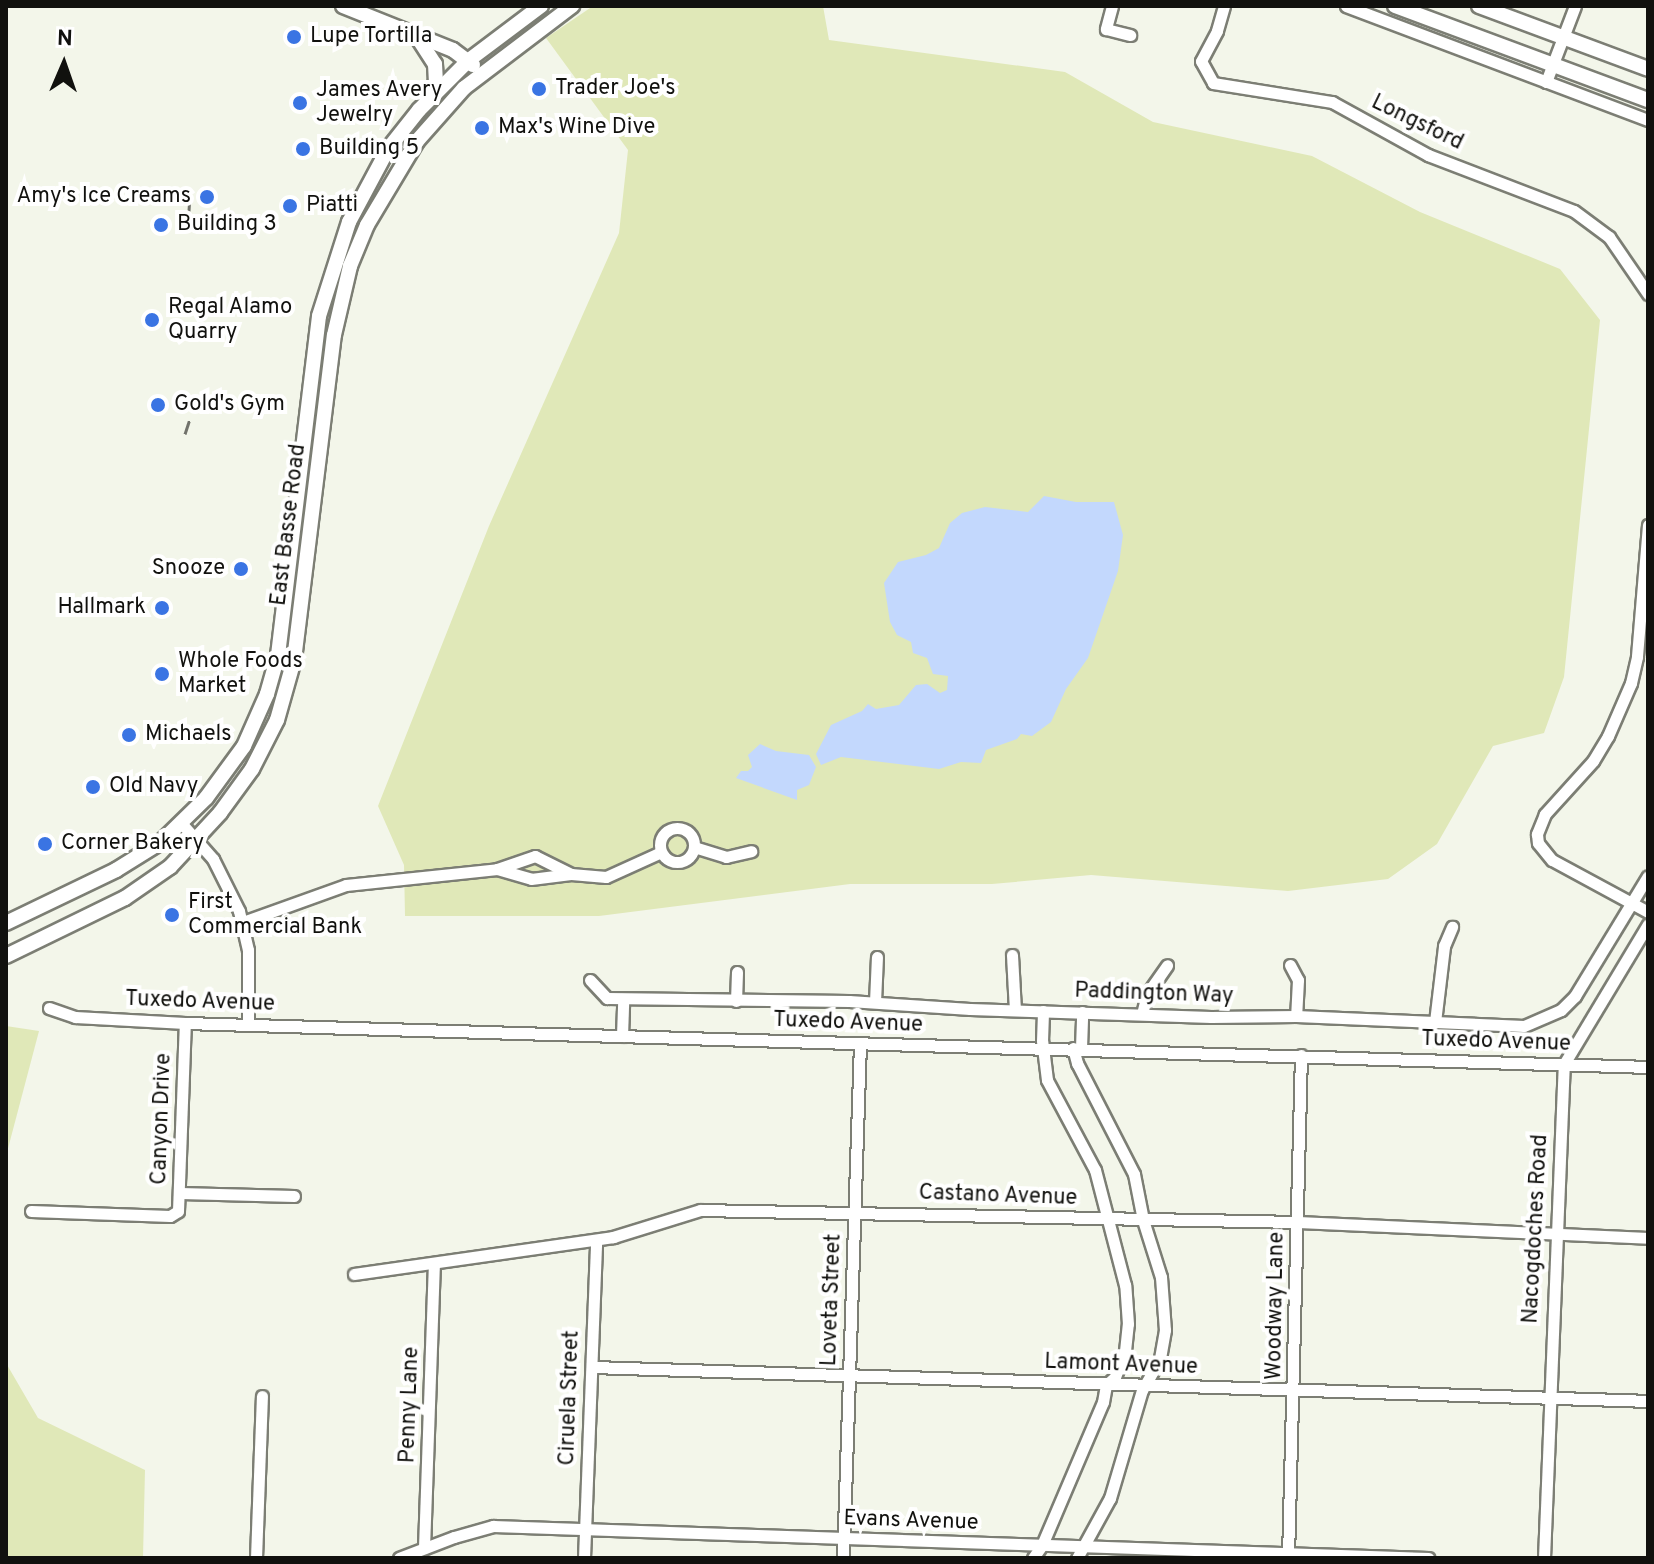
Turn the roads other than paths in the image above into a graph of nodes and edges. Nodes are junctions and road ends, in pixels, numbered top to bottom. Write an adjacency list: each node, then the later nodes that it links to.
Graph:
1 (343, 6): 10 (main road)
2 (541, 6): 13 (main road, East Basse Road)
3 (572, 6): 16 (main road, East Basse Road)
4 (1112, 6): 11 (street)
5 (1224, 6): 21 (street, Longsford)
6 (1346, 6): 17 (street)
7 (1395, 6): 14 (main road)
8 (1479, 6): 12 (main road)
9 (1575, 6): 12 (street)
10 (416, 35): 13 (main road); 18 (main road)
11 (1130, 35)
12 (1563, 37): 14 (street); 15 (main road)
13 (469, 60): 16 (main road); 18 (main road, East Basse Road)
14 (1553, 64): 17 (street); 19 (main road)
15 (1648, 69)
16 (481, 74): 25 (main road, East Basse Road)
17 (1546, 82): 20 (street)
18 (430, 98): 24 (main road, East Basse Road)
19 (1648, 100)
20 (1648, 120)
21 (1648, 294)
22 (1648, 525): 23 (street)
23 (1647, 546): 26 (street)
24 (284, 615): 25 (main road); 27 (main road, East Basse Road)
25 (301, 617): 28 (main road, East Basse Road)
26 (1643, 660): 35 (street)
27 (182, 824): 28 (street); 38 (main road, East Basse Road)
28 (195, 839): 37 (street); 42 (main road, East Basse Road)
29 (694, 847): 30 (street); 31 (street); 31 (street)
30 (751, 851)
31 (661, 852): 33 (street)
32 (497, 869): 33 (street); 33 (street); 37 (street)
33 (571, 874)
34 (1648, 876): 35 (street, Paddington Way)
35 (1630, 905): 36 (street); 57 (street, Paddington Way)
36 (1648, 912)
37 (243, 922): 59 (street)
38 (6, 923)
39 (1648, 924): 65 (street, Nacogdoches Road)
40 (1452, 927): 57 (street)
41 (1012, 955): 52 (street)
42 (6, 956)
43 (877, 957): 50 (street)
44 (1167, 965): 55 (street)
45 (1290, 965): 56 (street)
46 (737, 972): 49 (street)
47 (590, 980): 48 (street, Paddington Way)
48 (623, 999): 49 (street, Paddington Way); 60 (street)
49 (736, 1001): 50 (street, Paddington Way)
50 (875, 1002): 52 (street, Paddington Way)
51 (49, 1008): 58 (street, Tuxedo Avenue)
52 (1015, 1010): 53 (street, Paddington Way)
53 (1043, 1011): 54 (street, Paddington Way); 62 (street)
54 (1082, 1012): 55 (street, Paddington Way); 63 (street)
55 (1142, 1014): 56 (street, Paddington Way)
56 (1296, 1016): 57 (street, Paddington Way)
57 (1435, 1022)
58 (185, 1023): 59 (street, Tuxedo Avenue); 67 (street, Canyon Drive)
59 (248, 1025): 60 (street, Tuxedo Avenue)
60 (622, 1036): 61 (street, Tuxedo Avenue)
61 (860, 1044): 62 (street, Tuxedo Avenue); 70 (street, Loveta Street)
62 (1045, 1047): 63 (street, Tuxedo Avenue); 71 (street)
63 (1077, 1048): 64 (street, Tuxedo Avenue); 72 (street)
64 (1301, 1055): 65 (street, Tuxedo Avenue); 73 (street, Woodway Lane)
65 (1564, 1064): 66 (street, Tuxedo Avenue); 74 (street, Nacogdoches Road)
66 (1648, 1067)
67 (180, 1193): 68 (street); 69 (street, Canyon Drive)
68 (294, 1196)
69 (31, 1211)
70 (854, 1212): 71 (street, Castano Avenue); 76 (street, Castano Avenue); 80 (street, Loveta Street)
71 (1109, 1220): 72 (street, Castano Avenue); 81 (street)
72 (1143, 1220): 73 (street, Castano Avenue); 82 (street)
73 (1298, 1222): 74 (street, Castano Avenue); 83 (street, Woodway Lane)
74 (1554, 1235): 75 (street, Castano Avenue); 85 (street, Nacogdoches Road)
75 (1648, 1238)
76 (596, 1240): 77 (street, Castano Avenue); 79 (street, Ciruela Street)
77 (434, 1263): 78 (street, Castano Avenue); 91 (street, Penny Lane)
78 (354, 1274)
79 (592, 1367): 80 (street, Lamont Avenue); 87 (street, Ciruela Street)
80 (850, 1375): 81 (street, Lamont Avenue); 88 (street, Loveta Street)
81 (1106, 1385): 82 (street, Lamont Avenue); 89 (street)
82 (1145, 1386): 83 (street, Lamont Avenue); 90 (street)
83 (1295, 1391): 85 (street, Lamont Avenue); 92 (street, Woodway Lane)
84 (262, 1396): 93 (street)
85 (1549, 1398): 86 (street, Lamont Avenue); 100 (street, Nacogdoches Road)
86 (1648, 1401)
87 (584, 1531): 88 (street, Evans Avenue); 91 (street, Evans Avenue); 95 (street, Ciruela Street)
88 (844, 1539): 89 (street, Evans Avenue); 96 (street, Loveta Street)
89 (1042, 1545): 90 (street, Evans Avenue); 97 (street)
90 (1083, 1546): 92 (street, Evans Avenue); 98 (street)
91 (424, 1548): 94 (street, Evans Avenue)
92 (1288, 1555): 99 (street, Evans Avenue)
93 (256, 1558)
94 (399, 1558)
95 (584, 1558)
96 (843, 1558)
97 (1033, 1558)
98 (1077, 1558)
99 (1428, 1558)
100 (1544, 1558)

